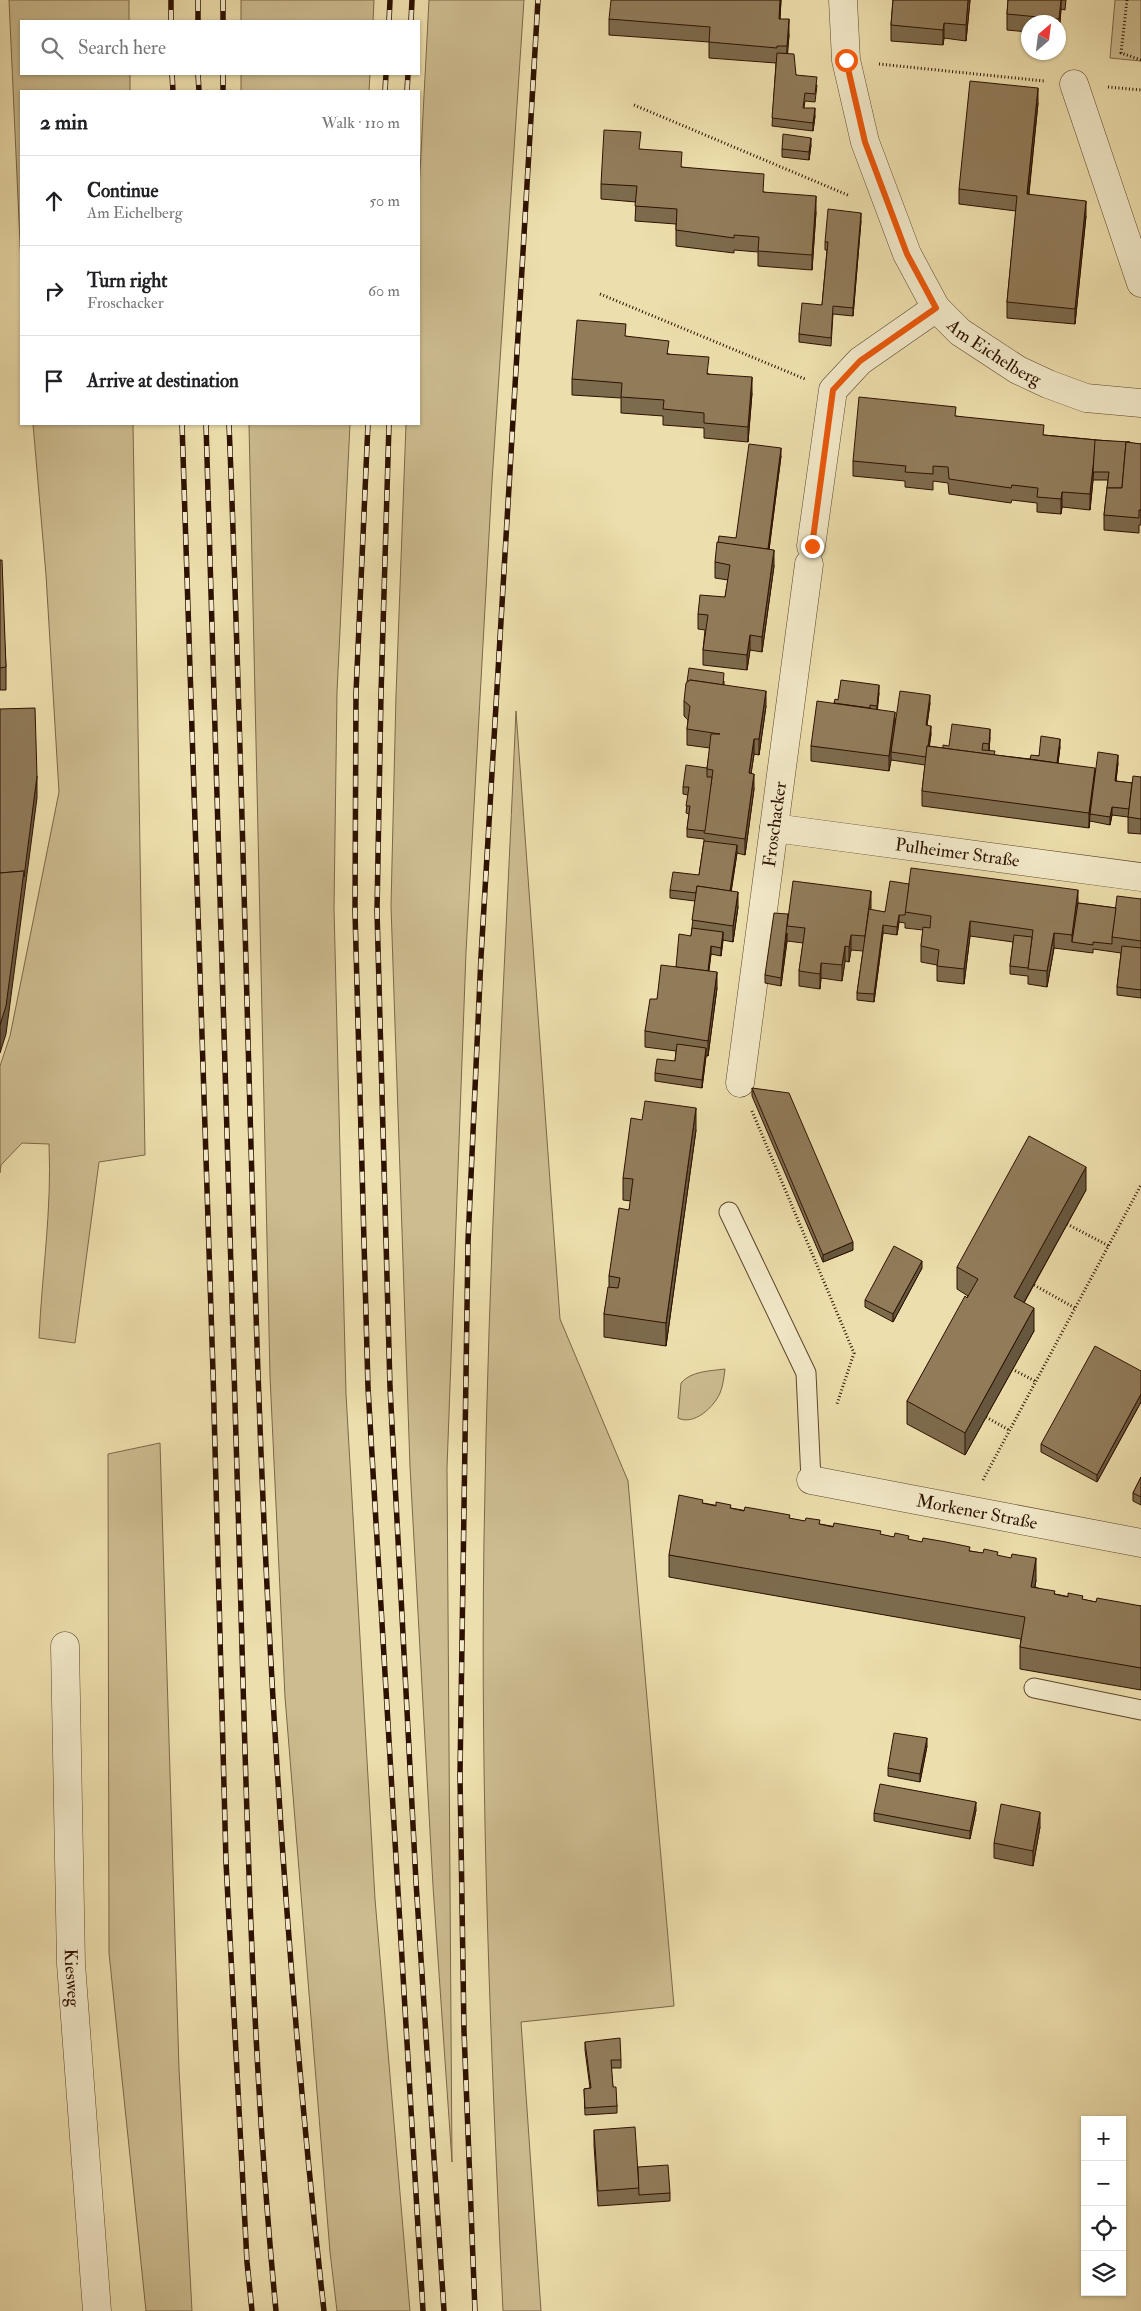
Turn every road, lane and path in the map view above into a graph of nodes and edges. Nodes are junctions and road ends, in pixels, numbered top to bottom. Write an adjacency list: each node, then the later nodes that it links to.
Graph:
1 (843, 0): 3 (street, Am Eichelberg)
2 (1127, 0): 4 (path)
3 (846, 60): 5 (path); 7 (street, Am Eichelberg)
4 (1141, 60)
5 (1074, 84): 8 (street)
6 (634, 105): 7 (path)
7 (892, 214): 10 (street, Am Eichelberg)
8 (1141, 283)
9 (600, 294): 11 (path)
10 (936, 308): 11 (street); 12 (street, Am Eichelberg)
11 (833, 390): 13 (street, Froschacker)
12 (1141, 402)
13 (774, 828): 14 (street, Pulheimer Straße); 15 (street, Froschacker)
14 (1141, 877)
15 (740, 1083): 24 (path)
16 (1141, 1185): 19 (path)
17 (729, 1212): 27 (lane)
18 (1067, 1224): 19 (path)
19 (1109, 1246): 21 (path)
20 (1034, 1285): 21 (path)
21 (1075, 1308): 23 (path)
22 (1012, 1369): 23 (path)
23 (1035, 1381): 26 (path)
24 (836, 1408)
25 (986, 1417): 26 (path)
26 (1009, 1430): 28 (path)
27 (811, 1480): 28 (street, Morkener Straße)
28 (967, 1510): 29 (street, Morkener Straße)
29 (1141, 1543)
30 (65, 1646): 33 (street, Kiesweg)
31 (1034, 1688): 32 (lane)
32 (1141, 1710)
33 (97, 2311)

